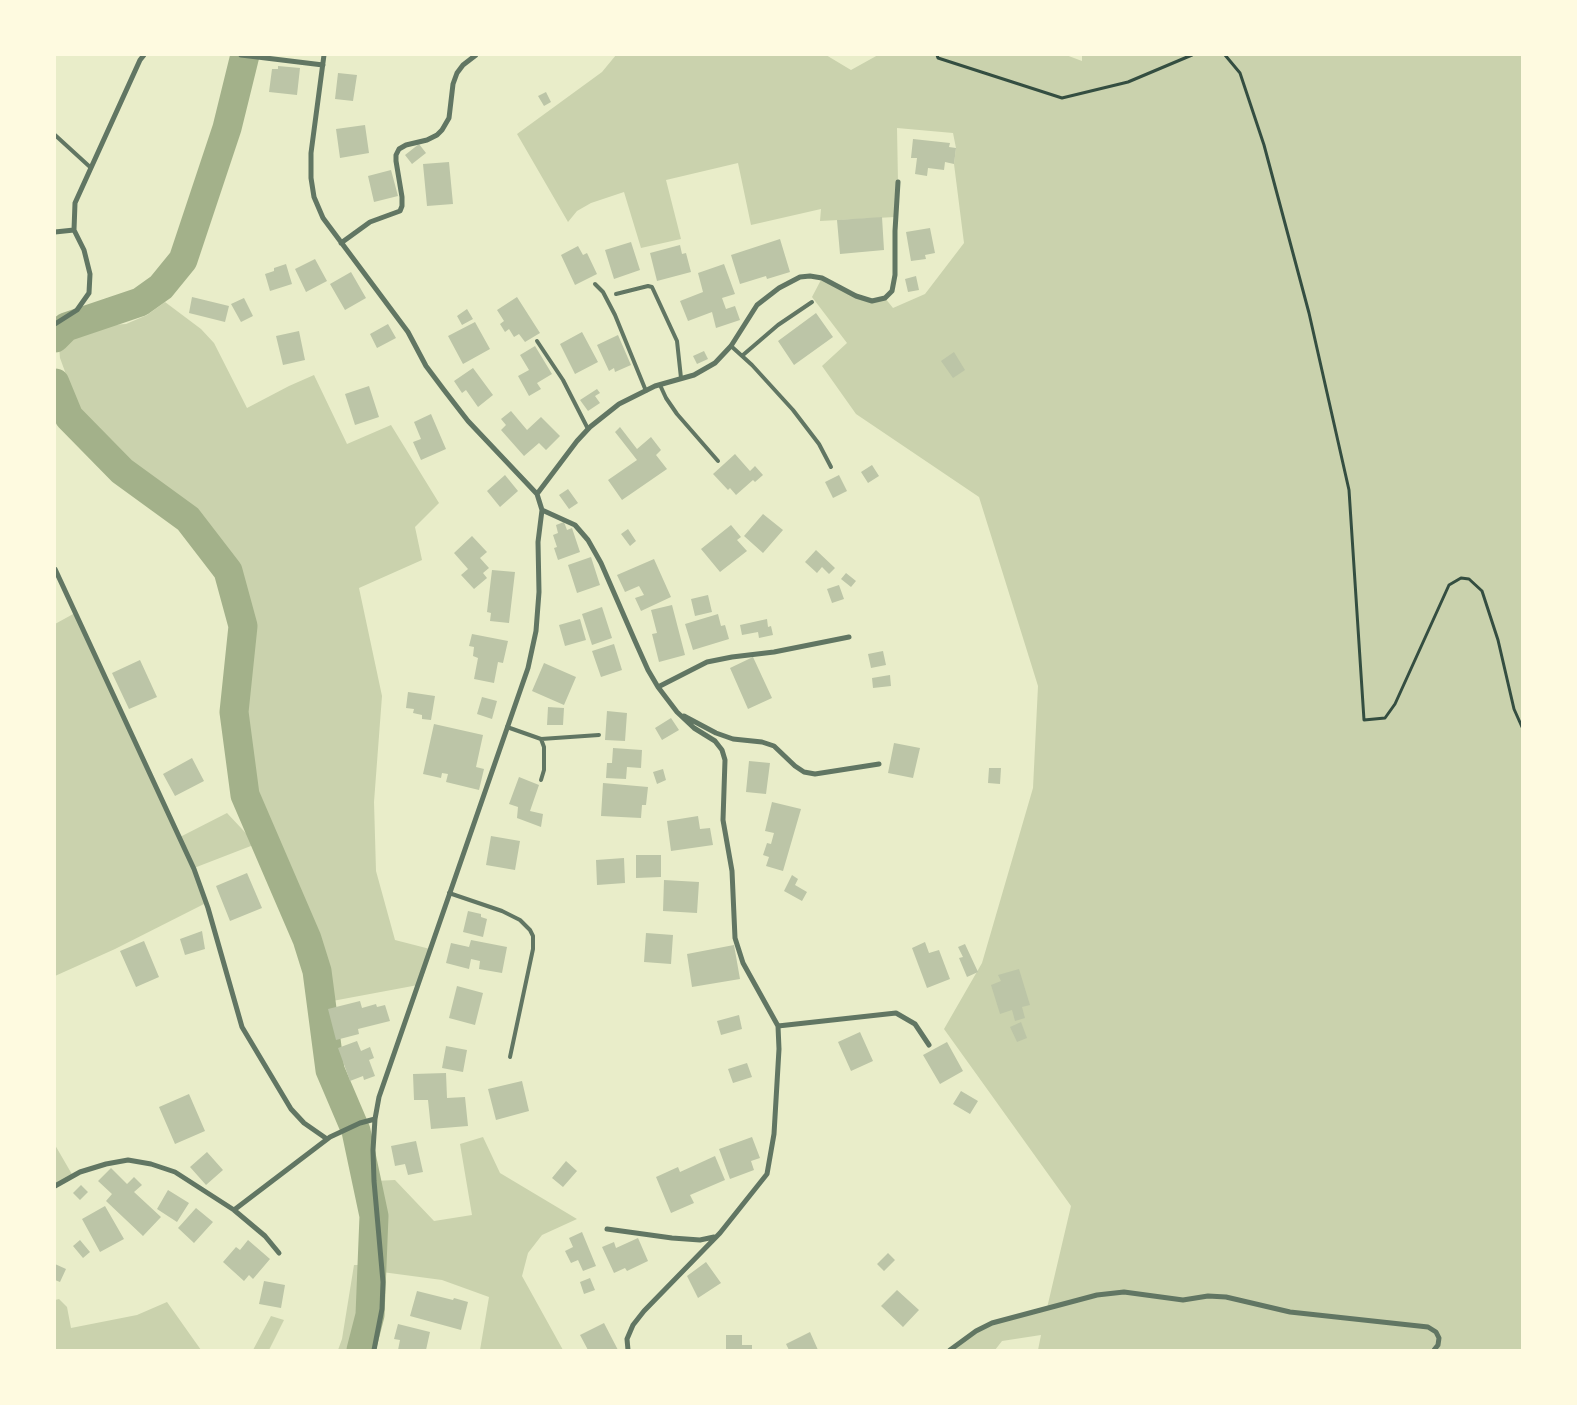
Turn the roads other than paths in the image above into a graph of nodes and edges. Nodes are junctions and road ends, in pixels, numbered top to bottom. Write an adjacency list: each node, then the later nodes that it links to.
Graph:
1 (144, 55): 7 (street)
2 (240, 55): 5 (street)
3 (324, 55): 5 (street)
4 (476, 55): 11 (street)
5 (323, 65): 11 (street)
6 (55, 134): 7 (lane)
7 (90, 167): 9 (street)
8 (898, 182): 17 (street)
9 (74, 230): 10 (street); 15 (street)
10 (55, 232)
11 (341, 243): 25 (street)
12 (595, 284): 21 (lane)
13 (616, 294): 19 (lane)
14 (812, 302): 18 (lane)
15 (55, 324)
16 (537, 341): 22 (lane)
17 (731, 346): 18 (lane); 19 (street)
18 (743, 355): 24 (lane)
19 (681, 378): 20 (street)
20 (660, 384): 21 (street); 23 (lane)
21 (646, 391): 22 (street)
22 (588, 429): 25 (street)
23 (718, 462)
24 (831, 466)
25 (538, 494): 26 (street)
26 (542, 510): 29 (street); 31 (street)
27 (55, 569): 41 (street)
28 (849, 637): 29 (street)
29 (658, 687): 30 (street)
30 (677, 712): 34 (street); 37 (street)
31 (507, 727): 33 (lane); 36 (street)
32 (599, 735): 33 (lane)
33 (541, 740): 35 (lane)
34 (879, 764)
35 (541, 780)
36 (449, 894): 39 (lane); 40 (street)
37 (778, 1026): 38 (street); 45 (street)
38 (929, 1045)
39 (510, 1058)
40 (375, 1119): 41 (street); 47 (street)
41 (329, 1138): 43 (street)
42 (55, 1186): 43 (street)
43 (234, 1210): 46 (street)
44 (607, 1229): 45 (street)
45 (715, 1237): 48 (street)
46 (279, 1253)
47 (374, 1350)
48 (628, 1350)
49 (950, 1350): 50 (street)
50 (1434, 1350)

